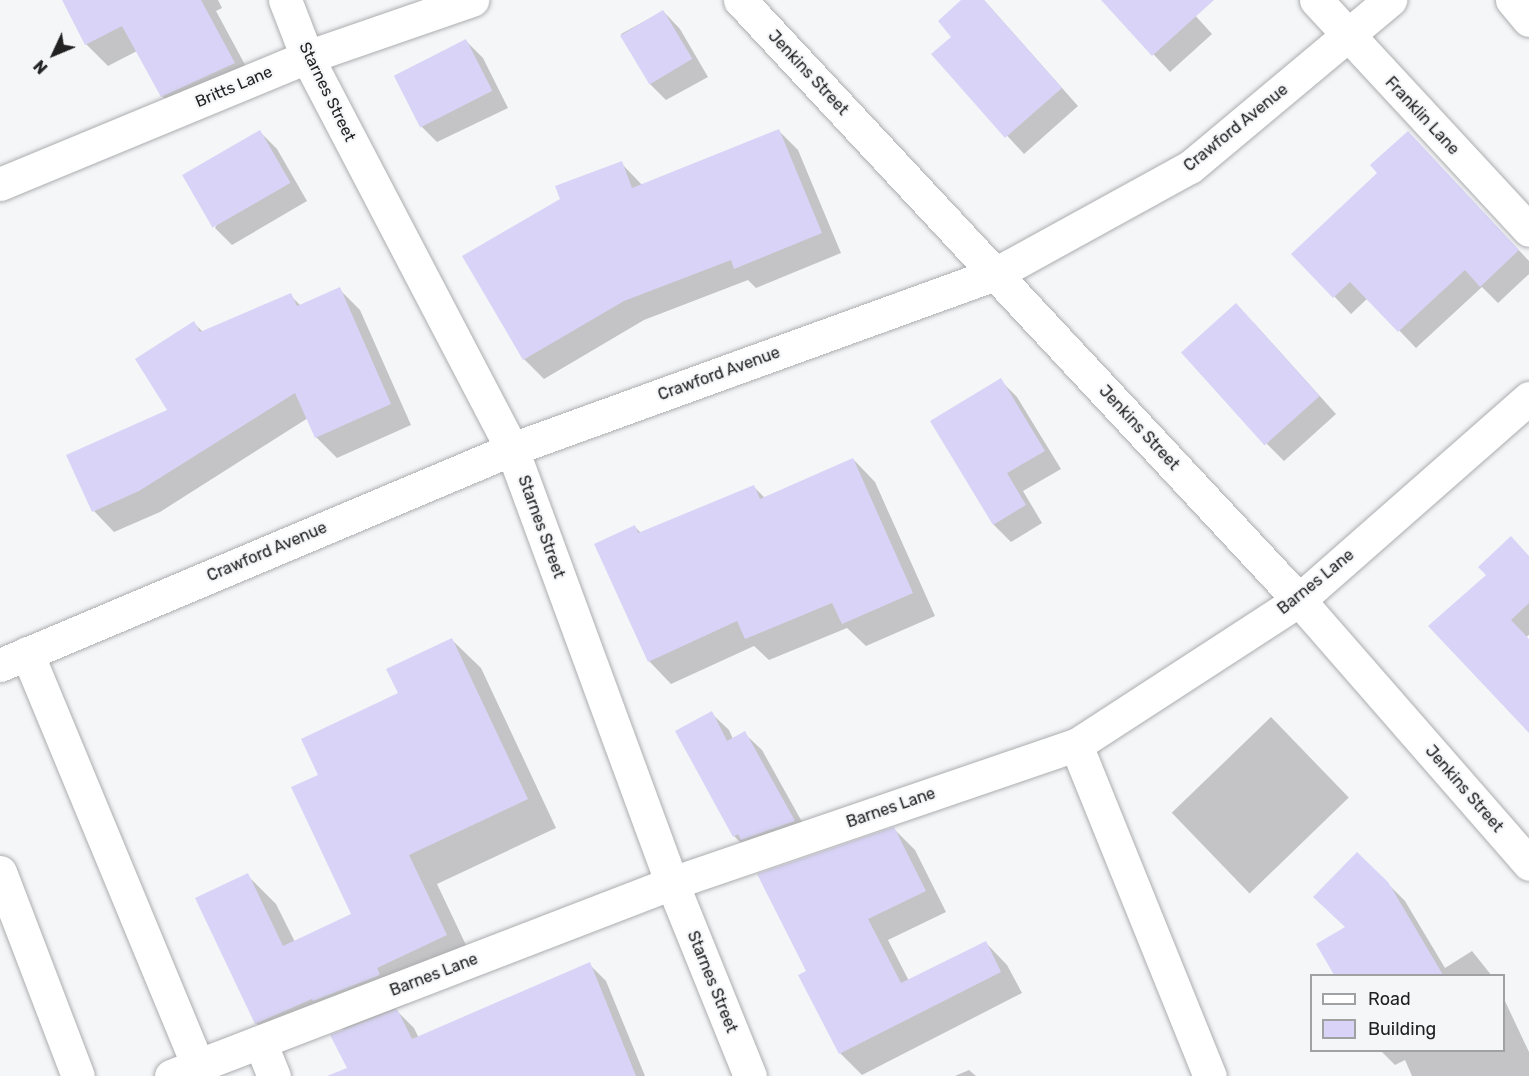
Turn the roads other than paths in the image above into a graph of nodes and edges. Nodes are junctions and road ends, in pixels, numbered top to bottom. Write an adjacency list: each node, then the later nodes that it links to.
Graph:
1 (285, 0): 9 (street, Starnes Street)
2 (472, 0): 9 (street, Britts Lane)
3 (740, 0): 12 (street, Jenkins Street)
4 (1316, 0): 8 (street, Franklin Lane)
5 (1390, 0): 8 (street, Crawford Avenue)
6 (1512, 0): 7 (street)
7 (1529, 20)
8 (1348, 37): 11 (street, Franklin Lane); 12 (street, Crawford Avenue)
9 (307, 57): 10 (street, Britts Lane); 14 (street, Starnes Street)
10 (0, 184)
11 (1529, 230)
12 (995, 274): 14 (street, Crawford Avenue); 15 (street, Jenkins Street)
13 (1529, 398): 15 (street, Barnes Lane)
14 (512, 449): 16 (street, Crawford Avenue); 20 (street, Starnes Street)
15 (1299, 600): 17 (street, Barnes Lane); 18 (street, Jenkins Street)
16 (13, 659): 22 (street)
17 (1076, 744): 20 (street, Barnes Lane); 26 (street)
18 (1529, 864)
19 (0, 872): 23 (street)
20 (672, 883): 21 (street, Barnes Lane); 25 (street, Starnes Street)
21 (260, 1042): 22 (street, Barnes Lane); 24 (street)
22 (185, 1071)
23 (78, 1076)
24 (274, 1076)
25 (750, 1076)
26 (1210, 1076)

